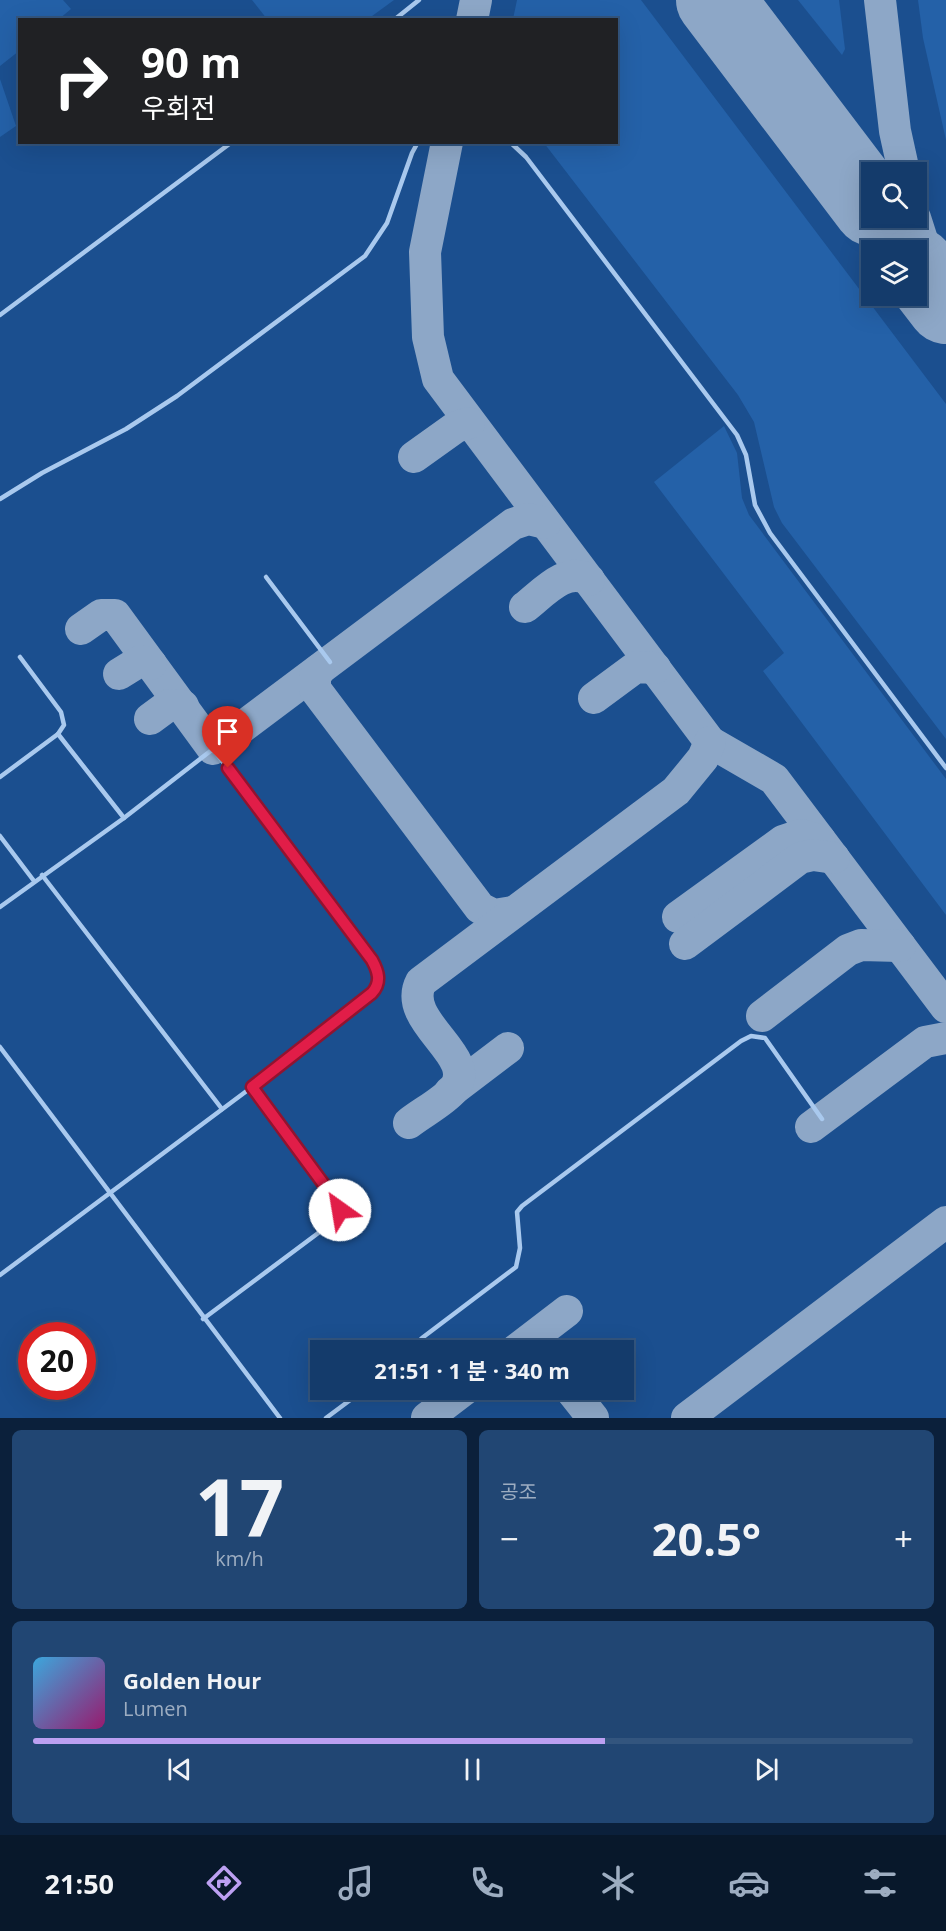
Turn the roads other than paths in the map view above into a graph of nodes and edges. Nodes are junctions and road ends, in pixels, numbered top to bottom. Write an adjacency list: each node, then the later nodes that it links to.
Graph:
1 (419, 0): 2 (lane)
2 (396, 18)
3 (229, 144): 6 (lane)
4 (417, 144): 7 (lane)
5 (512, 144): 12 (lane)
6 (0, 315)
7 (0, 499)
8 (266, 577): 10 (lane)
9 (20, 657): 11 (lane)
10 (330, 662)
11 (58, 734): 13 (lane); 14 (lane)
12 (946, 768)
13 (0, 777)
14 (124, 818): 16 (lane); 20 (lane)
15 (0, 836): 17 (lane)
16 (42, 875): 17 (lane); 21 (lane)
17 (34, 881): 18 (lane)
18 (0, 907)
19 (0, 1047): 23 (lane)
20 (252, 1087): 21 (lane); 25 (lane)
21 (222, 1109): 23 (lane)
22 (822, 1119): 26 (lane)
23 (110, 1192): 24 (lane); 25 (lane)
24 (0, 1275)
25 (203, 1319): 28 (lane)
26 (420, 1340)
27 (350, 1400): 29 (lane)
28 (280, 1418)
29 (326, 1418)

